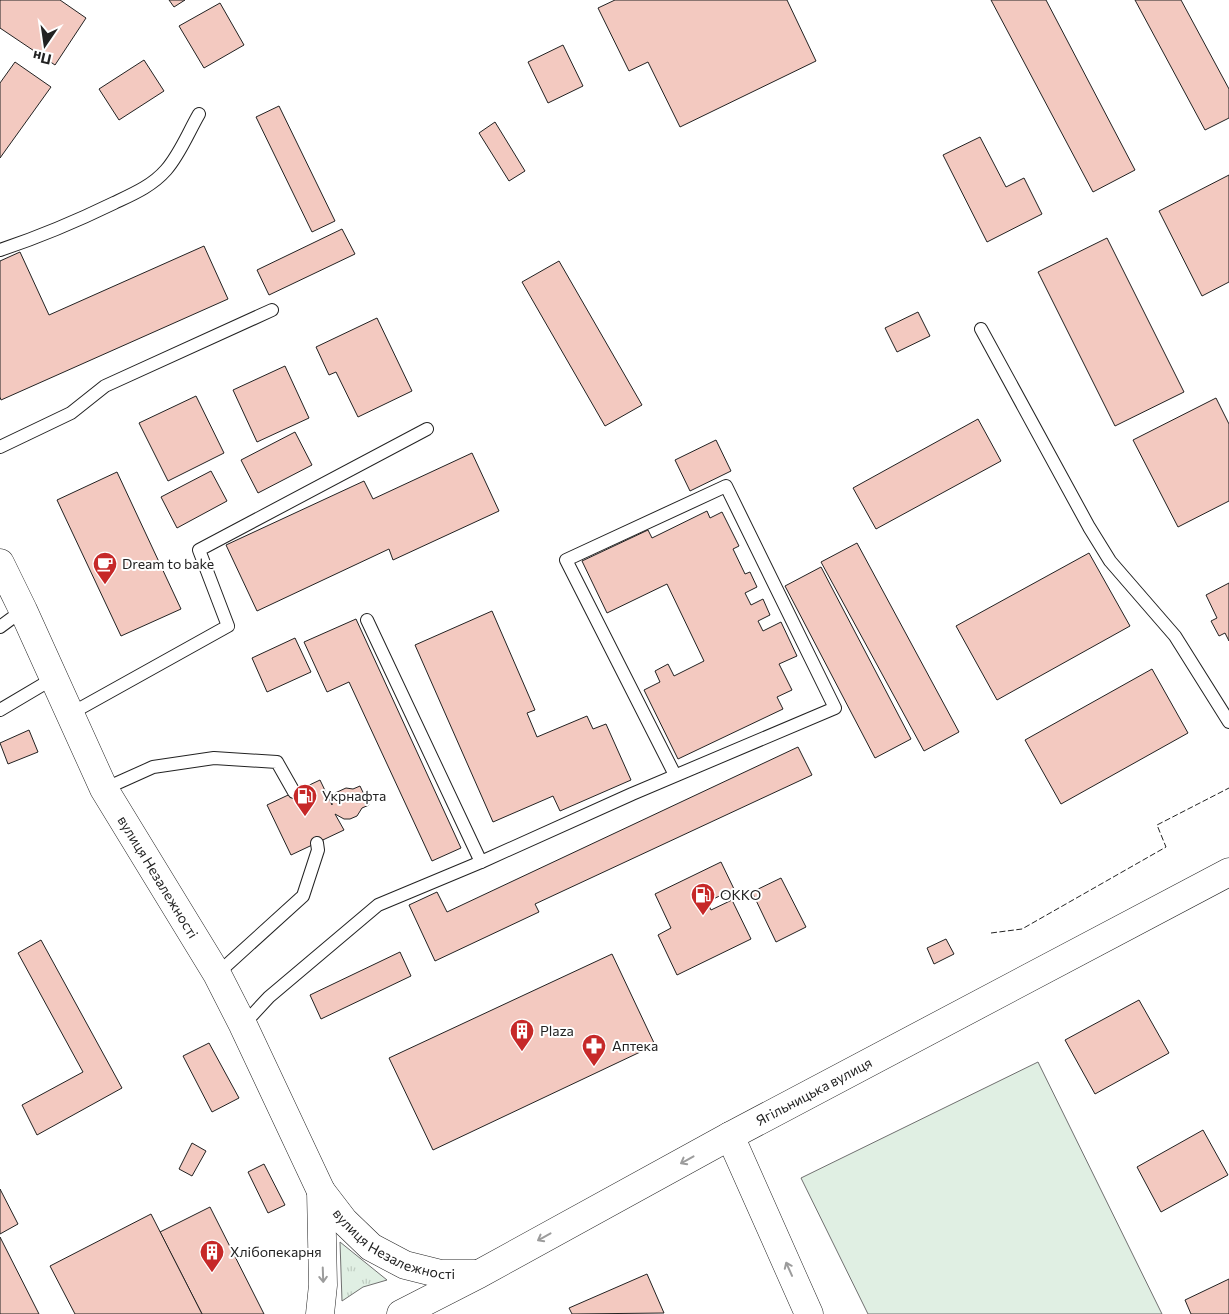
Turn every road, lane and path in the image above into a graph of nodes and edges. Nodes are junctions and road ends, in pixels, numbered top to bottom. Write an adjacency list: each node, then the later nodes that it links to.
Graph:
1 (199, 114): 2 (lane)
2 (0, 250)
3 (272, 310): 6 (lane)
4 (981, 329): 14 (lane)
5 (428, 429): 13 (lane)
6 (0, 446)
7 (0, 563): 8 (main road, вулиця Незалежності)
8 (23, 610): 10 (lane); 11 (main road, вулиця Незалежності)
9 (367, 620): 19 (lane)
10 (0, 627)
11 (54, 678): 12 (lane); 13 (main road, вулиця Незалежності)
12 (0, 710)
13 (70, 714): 16 (main road, вулиця Незалежності)
14 (1229, 722)
15 (676, 775): 15 (lane); 19 (lane)
16 (104, 789): 17 (lane); 21 (main road, вулиця Незалежності)
17 (294, 792)
18 (317, 843): 21 (lane)
19 (481, 862): 22 (lane)
20 (1229, 872): 23 (main road, Ягільницька вулиця)
21 (217, 974): 22 (main road, вулиця Незалежності)
22 (243, 1025): 24 (main road, вулиця Незалежності)
23 (730, 1136): 25 (main road, Ягільницька вулиця, one-way to 25); 28 (main road, one-way to 23)
24 (321, 1191): 25 (main road, вулиця Незалежності); 26 (main road, вулиця Незалежності, one-way to 26)
25 (479, 1274): 27 (main road, Ягільницька вулиця)
26 (320, 1314)
27 (401, 1314)
28 (809, 1314)

